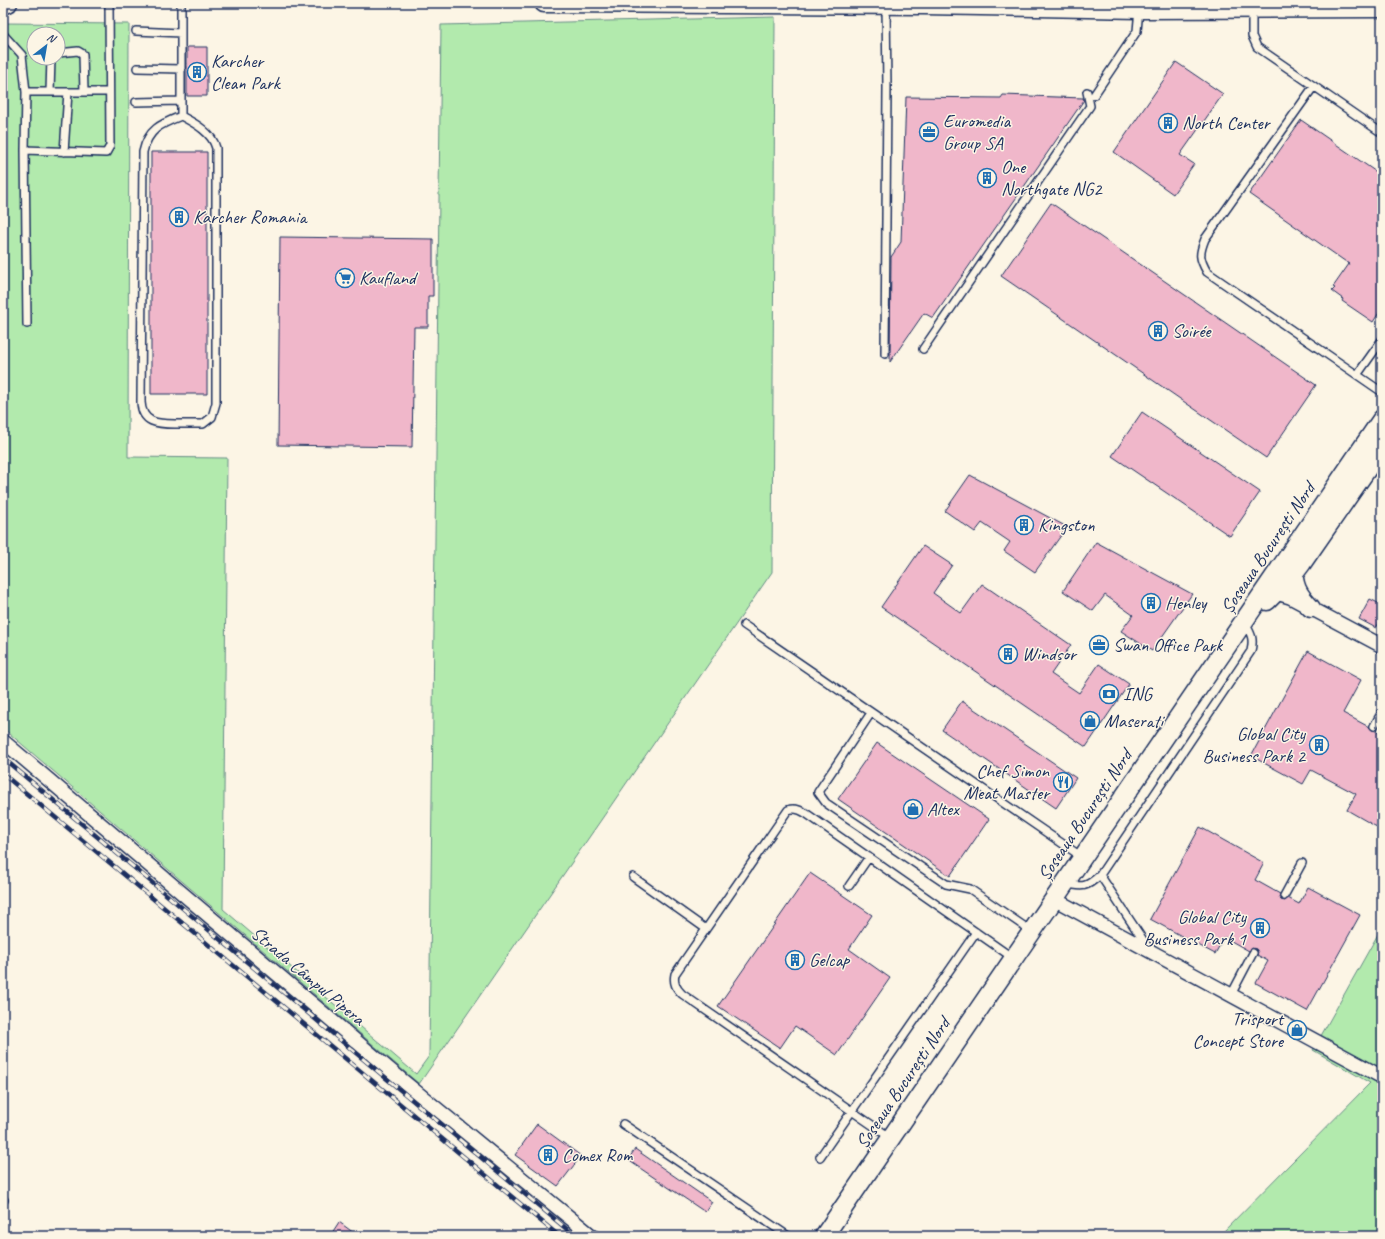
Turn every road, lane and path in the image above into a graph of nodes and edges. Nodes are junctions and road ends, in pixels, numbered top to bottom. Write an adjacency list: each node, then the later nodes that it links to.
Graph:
1 (8, 3): 5 (main road)
2 (109, 3): 22 (lane)
3 (181, 3): 11 (lane)
4 (544, 3): 6 (main road)
5 (3, 5)
6 (886, 5): 9 (main road); 34 (lane)
7 (1252, 8): 8 (main road); 9 (main road); 17 (lane)
8 (1382, 8)
9 (1139, 9): 24 (lane)
10 (136, 31): 11 (lane)
11 (181, 33): 16 (lane)
12 (3, 34): 18 (lane)
13 (66, 52): 21 (lane)
14 (51, 66): 19 (lane)
15 (137, 68): 16 (lane)
16 (180, 69): 25 (lane)
17 (1314, 86): 28 (lane); 35 (lane)
18 (26, 92): 19 (lane); 29 (lane)
19 (50, 92): 20 (lane)
20 (68, 92): 21 (lane); 30 (lane)
21 (84, 92): 22 (lane)
22 (109, 92): 30 (lane)
23 (1087, 92): 33 (lane)
24 (1094, 95)
25 (180, 101): 26 (lane); 27 (lane)
26 (136, 102)
27 (181, 116): 27 (lane)
28 (1382, 133)
29 (25, 150): 30 (lane); 31 (lane)
30 (64, 152)
31 (27, 324)
32 (1382, 340): 35 (lane)
33 (923, 348)
34 (885, 354)
35 (1357, 375): 36 (lane)
36 (1382, 392)
37 (1382, 419): 39 (main road, Șoseaua București Nord)
38 (1382, 445): 40 (main road)
39 (1301, 537): 40 (main road); 41 (main road, Șoseaua București Nord)
40 (1293, 575): 41 (main road); 42 (main road)
41 (1267, 596): 42 (street); 43 (main road, Șoseaua București Nord)
42 (1311, 608): 45 (street)
43 (1244, 621): 51 (main road, Șoseaua București Nord); 53 (lane)
44 (744, 626): 47 (lane)
45 (1382, 646)
46 (1382, 712): 48 (lane)
47 (871, 713): 51 (lane); 61 (lane)
48 (1374, 726)
49 (3, 741): 71 (street, Strada Câmpul Pipera)
50 (869, 857): 56 (lane); 59 (lane); 60 (lane)
51 (1082, 857): 55 (main road, Șoseaua București Nord)
52 (1302, 863): 57 (lane)
53 (1100, 874): 55 (lane); 62 (lane)
54 (633, 877): 59 (lane)
55 (1065, 883): 58 (main road, Șoseaua București Nord)
56 (849, 886)
57 (1284, 896)
58 (1054, 899): 61 (main road, Șoseaua București Nord); 62 (street)
59 (706, 929): 67 (lane)
60 (976, 932): 64 (lane); 67 (lane)
61 (1032, 932): 64 (main road, Șoseaua București Nord)
62 (1150, 951): 65 (street)
63 (1253, 953): 65 (lane)
64 (1014, 958): 69 (main road, Șoseaua București Nord)
65 (1231, 995): 66 (street)
66 (1382, 1076)
67 (852, 1111): 69 (lane); 70 (lane)
68 (623, 1124): 72 (lane)
69 (891, 1138): 73 (main road, Șoseaua București Nord)
70 (820, 1157)
71 (592, 1236)
72 (788, 1236)
73 (824, 1236)

